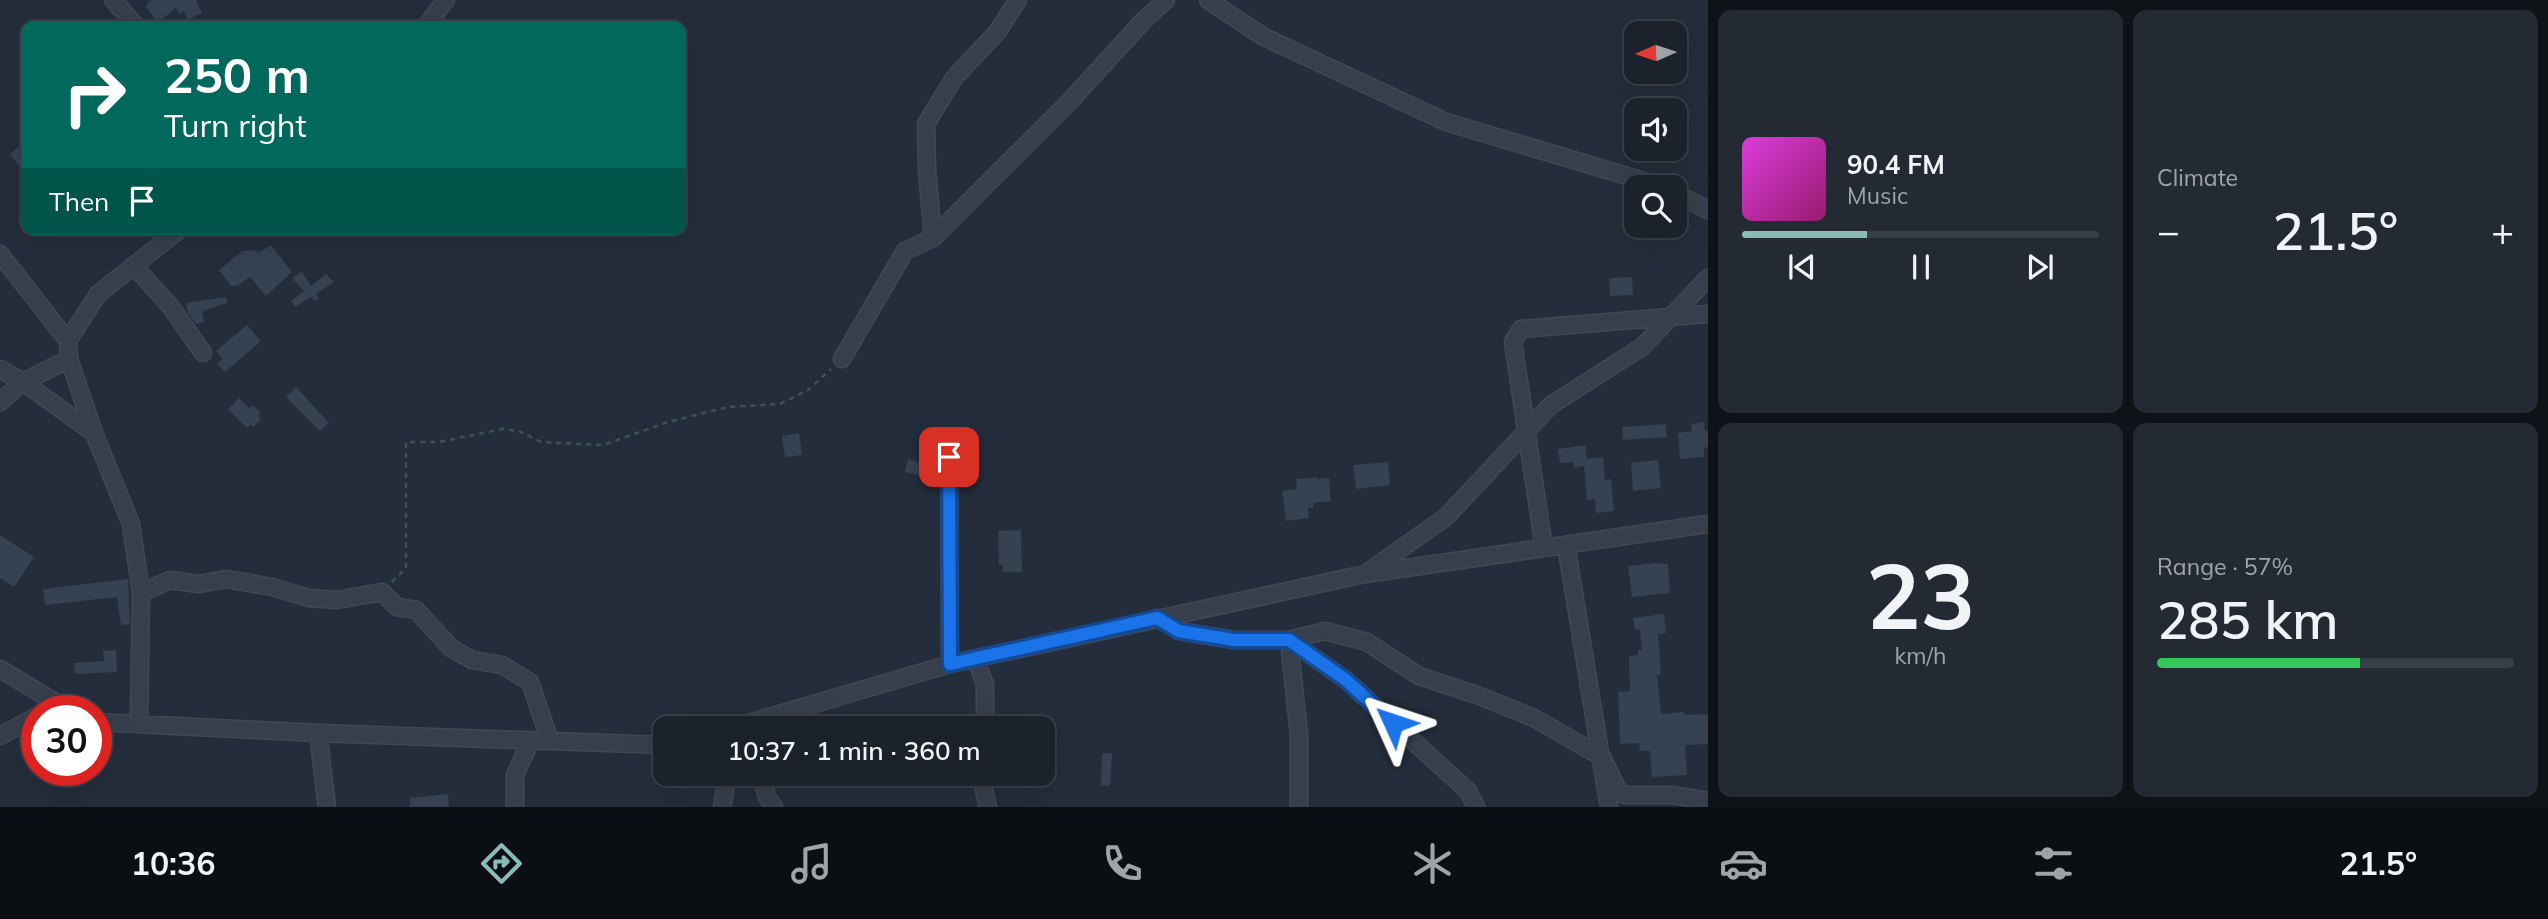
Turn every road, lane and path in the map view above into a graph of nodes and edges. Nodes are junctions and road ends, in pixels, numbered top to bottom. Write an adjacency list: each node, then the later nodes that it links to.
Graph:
1 (113, 0): 6 (street)
2 (446, 0): 7 (street)
3 (1018, 0): 12 (street)
4 (1166, 0): 12 (street)
5 (1208, 0): 8 (street)
6 (132, 21)
7 (430, 21)
8 (1624, 175)
9 (1687, 199): 10 (street)
10 (1708, 210)
11 (173, 235): 14 (street)
12 (933, 238): 21 (street)
13 (0, 254): 18 (street)
14 (134, 266): 18 (street); 19 (street)
15 (1708, 278): 17 (street)
16 (1708, 314): 17 (street)
17 (1672, 316): 26 (street); 26 (street)
18 (68, 341): 20 (street)
19 (202, 354)
20 (69, 359): 23 (street); 25 (street)
21 (842, 359): 32 (path)
22 (0, 369): 23 (street)
23 (23, 382): 24 (street); 25 (street)
24 (0, 402)
25 (94, 433): 33 (street)
26 (1525, 433): 30 (street); 31 (street)
27 (949, 457): 37 (street)
28 (1708, 524): 29 (street)
29 (1566, 545): 30 (street); 50 (street)
30 (1544, 548): 31 (street)
31 (1365, 574): 34 (street)
32 (382, 592): 33 (street); 48 (street)
33 (141, 593): 43 (street)
34 (1157, 618): 35 (street); 36 (street)
35 (1289, 640): 50 (street); 60 (street); 61 (street)
36 (976, 659): 37 (street); 41 (street)
37 (950, 664): 40 (street)
38 (0, 669): 39 (street)
39 (38, 695)
40 (776, 716)
41 (985, 716)
42 (112, 723): 43 (street)
43 (139, 724): 45 (street)
44 (21, 725): 46 (street)
45 (318, 733): 47 (street); 55 (street)
46 (0, 736)
47 (531, 740): 48 (street); 56 (street)
48 (551, 741): 49 (street)
49 (653, 745)
50 (1602, 757): 54 (street); 62 (street)
51 (726, 786): 57 (street)
52 (765, 786): 58 (street)
53 (984, 786): 59 (street)
54 (1708, 801)
55 (327, 807)
56 (515, 807)
57 (722, 807)
58 (774, 807)
59 (988, 807)
60 (1299, 807)
61 (1476, 807)
62 (1609, 807)

